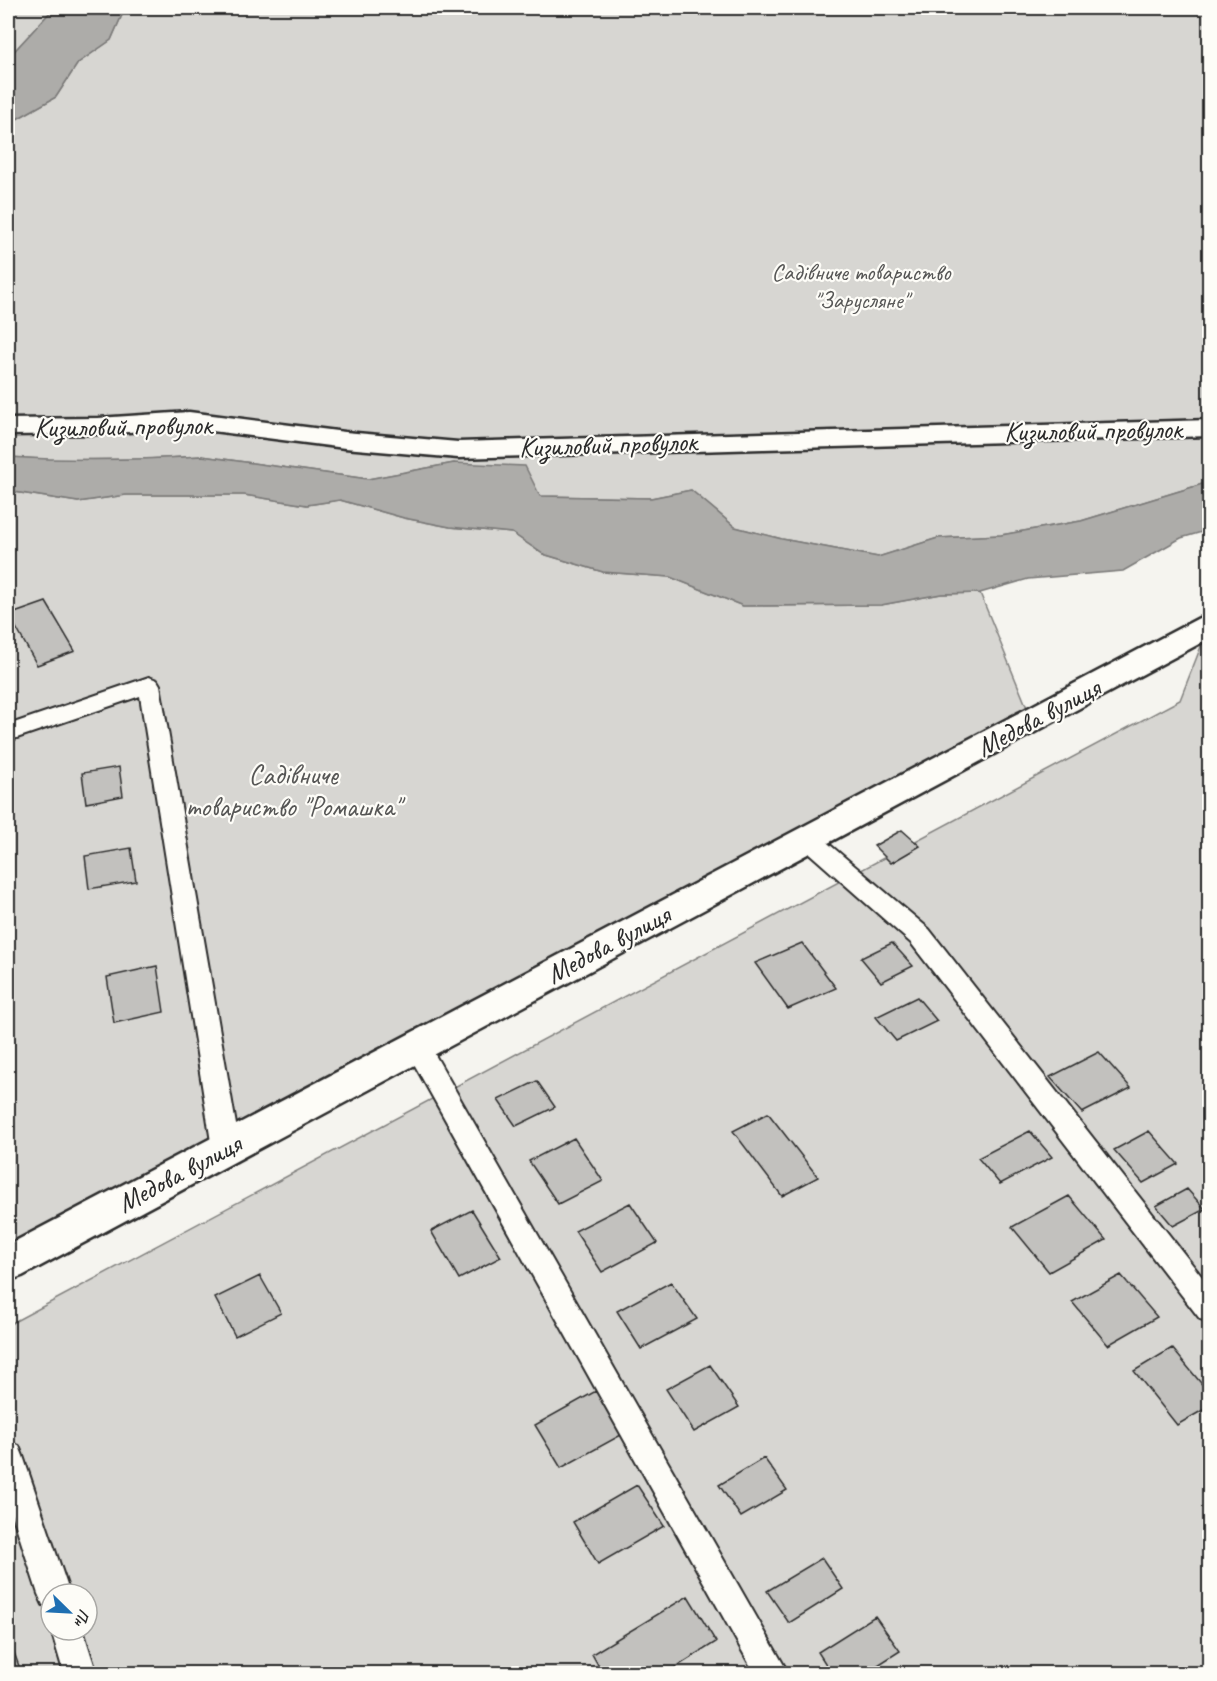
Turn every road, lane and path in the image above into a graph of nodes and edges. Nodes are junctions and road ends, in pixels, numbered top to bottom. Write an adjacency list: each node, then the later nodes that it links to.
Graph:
1 (8, 427): 2 (street, Кизиловий провулок)
2 (1209, 428)
3 (1209, 625): 5 (street, Медова вулиця)
4 (8, 734): 7 (lane)
5 (808, 839): 6 (street, Медова вулиця); 9 (lane)
6 (417, 1046): 7 (street, Медова вулиця); 14 (lane)
7 (226, 1148): 8 (street, Медова вулиця)
8 (8, 1264)
9 (1209, 1310)
10 (8, 1456): 11 (lane)
11 (50, 1582)
12 (71, 1642): 13 (lane)
13 (81, 1674)
14 (772, 1674)

